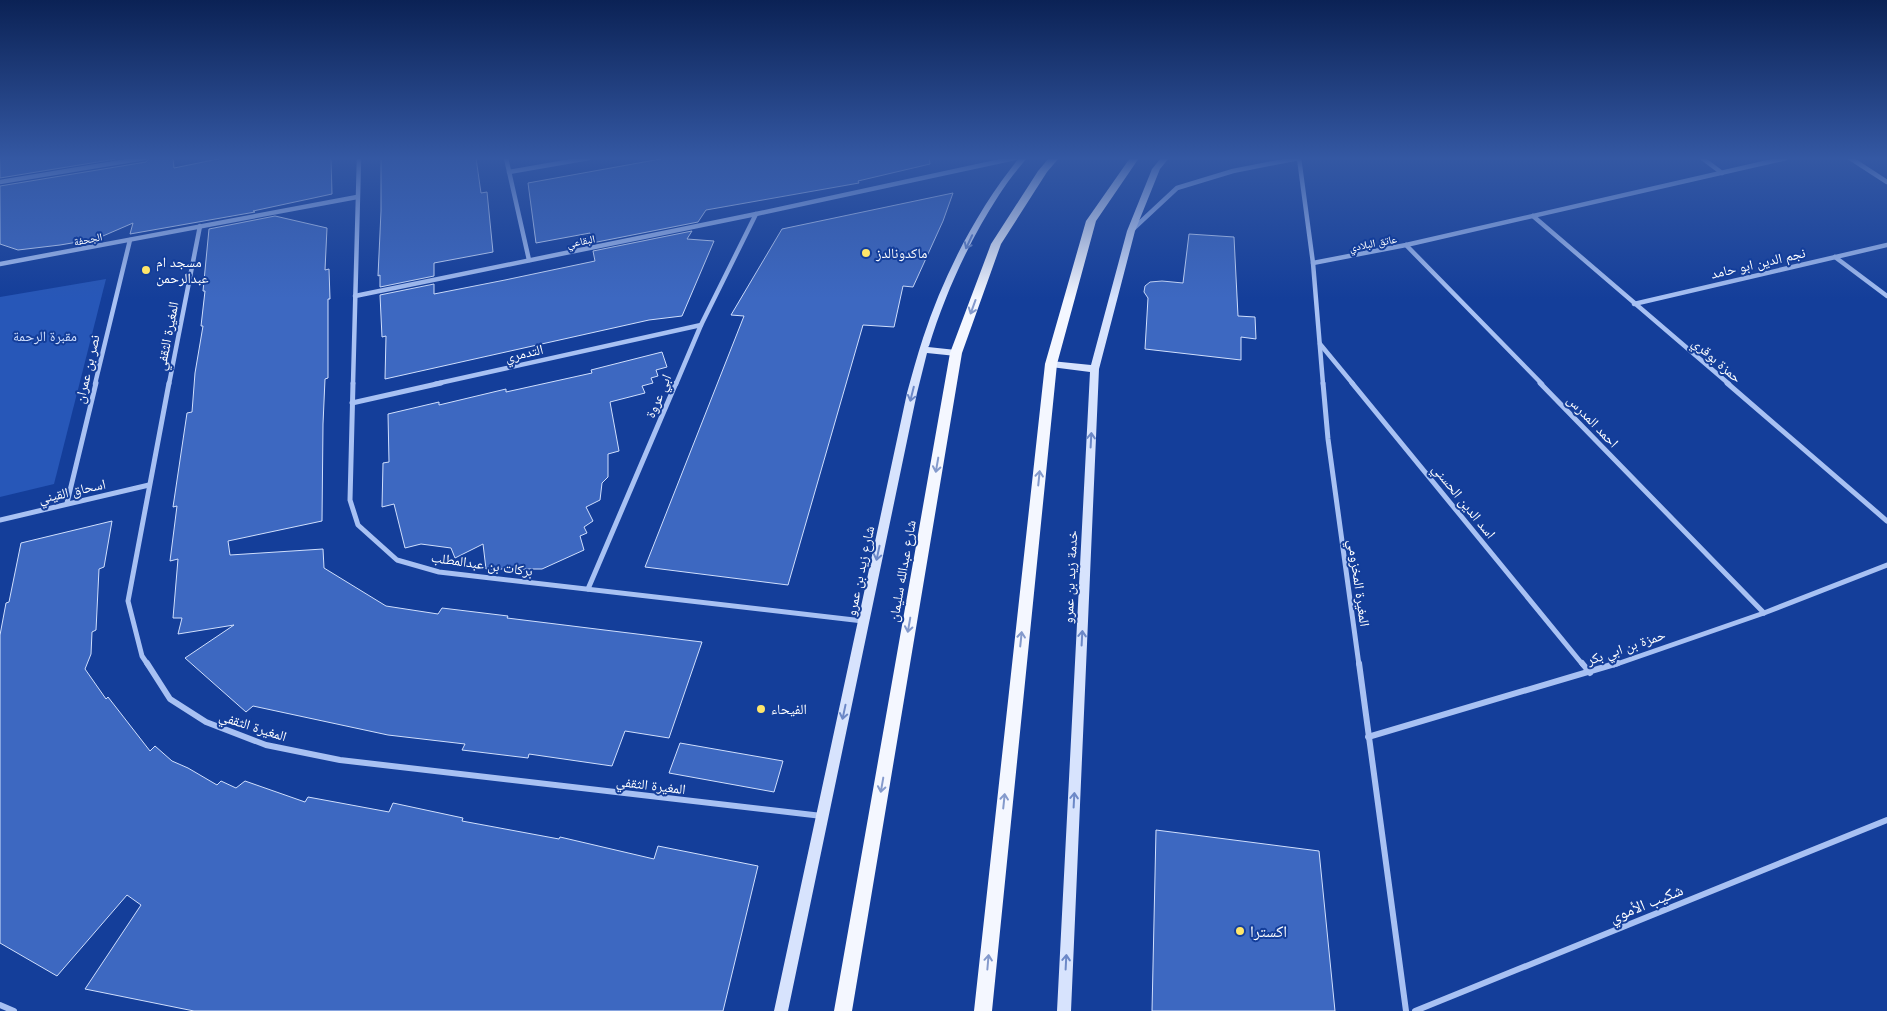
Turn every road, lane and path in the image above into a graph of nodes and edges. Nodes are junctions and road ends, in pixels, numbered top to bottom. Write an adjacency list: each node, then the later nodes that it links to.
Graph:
1 (313, 205): 14 (street, الجحفة)
2 (357, 205): 23 (street, بركات بن عبدالمطلب)
3 (516, 205): 20 (street)
4 (797, 205): 12 (street, البقاعي)
5 (987, 205): 28 (main road, شارع زيد بن عمرو, one-way to 28)
6 (1021, 205): 29 (main road, شارع عبدالله سليمان, one-way to 29)
7 (1102, 205): 30 (main road)
8 (1141, 205): 15 (main road, خدمة زيد بن عمرو)
9 (1159, 205): 15 (street)
10 (1305, 205): 21 (street, المغيرة المخزومي)
11 (1579, 205): 13 (street, عاتق البلادي)
12 (756, 214): 20 (street, البقاعي); 26 (street, ابي عروة)
13 (1533, 216): 18 (street, عاتق البلادي); 25 (street, حمزة بوقري)
14 (200, 226): 16 (street, الجحفة); 33 (street, المغيرة الثقفي)
15 (1131, 231): 31 (main road, خدمة زيد بن عمرو)
16 (130, 240): 22 (street, الجحفة); 34 (street, نصر بن عمران)
17 (1887, 245): 19 (street, نجم الدين ابو حامد)
18 (1406, 246): 21 (street, عاتق البلادي); 39 (street, احمد المدرس)
19 (1835, 257): 24 (street); 25 (street, نجم الدين ابو حامد)
20 (529, 260): 23 (street, البقاعي)
21 (1313, 263): 27 (street, المغيرة المخزومي)
22 (0, 264)
23 (355, 296): 32 (street, بركات بن عبدالمطلب)
24 (1887, 296)
25 (1634, 304): 36 (street, حمزة بوقري)
26 (701, 325): 32 (street, التدمري); 38 (street, ابي عروة)
27 (1320, 344): 41 (street, اسد الدين الحسني); 42 (street, المغيرة المخزومي)
28 (924, 350): 29 (main road); 40 (main road, شارع زيد بن عمرو, one-way to 40)
29 (956, 353): 48 (main road, شارع عبدالله سليمان, one-way to 48)
30 (1051, 364): 31 (main road); 49 (main road, one-way to 30)
31 (1095, 369): 50 (main road, خدمة زيد بن عمرو, one-way to 31)
32 (352, 403): 38 (street, بركات بن عبدالمطلب)
33 (149, 485): 34 (street, اسحاق القيني); 43 (street, المغيرة الثقفي)
34 (67, 503): 35 (street, اسحاق القيني)
35 (0, 520)
36 (1887, 521)
37 (1887, 565): 39 (street, حمزة بن ابي بكر)
38 (588, 589): 40 (street, بركات بن عبدالمطلب)
39 (1764, 613): 41 (street, حمزة بن ابي بكر)
40 (864, 621): 43 (main road, شارع زيد بن عمرو, one-way to 43)
41 (1590, 673): 42 (street, حمزة بن ابي بكر)
42 (1368, 737): 51 (street, المغيرة المخزومي)
43 (822, 816): 47 (main road, شارع زيد بن عمرو)
44 (1887, 820): 52 (street, شكيب الأموي)
45 (0, 1005): 46 (street)
46 (14, 1011)
47 (781, 1011)
48 (843, 1011)
49 (983, 1011)
50 (1064, 1011)
51 (1406, 1011)
52 (1414, 1011)

